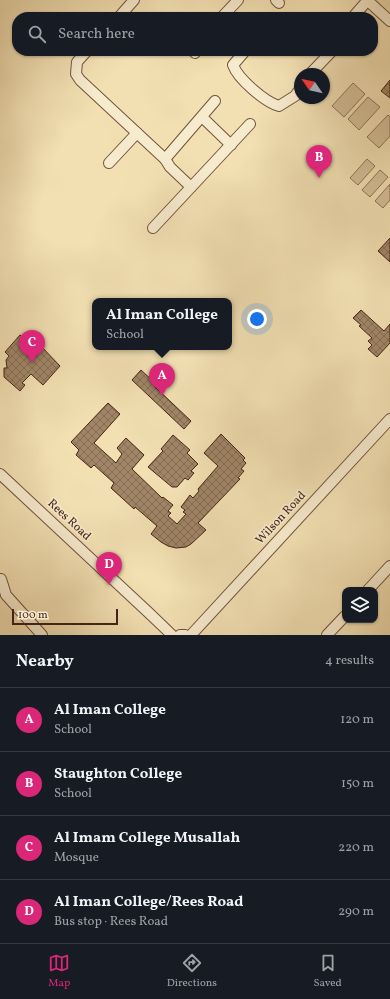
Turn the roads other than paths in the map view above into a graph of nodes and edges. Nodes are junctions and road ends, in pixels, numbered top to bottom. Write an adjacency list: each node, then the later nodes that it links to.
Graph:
1 (134, 0): 4 (street)
2 (238, 0): 5 (street)
3 (367, 0): 6 (street); 7 (street)
4 (123, 12)
5 (227, 12)
6 (357, 12)
7 (390, 21)
8 (82, 56): 16 (street)
9 (241, 56): 12 (street)
10 (327, 56): 11 (street)
11 (316, 68)
12 (294, 97)
13 (215, 101): 14 (street)
14 (202, 117): 17 (street); 18 (street)
15 (250, 124): 17 (street)
16 (137, 133): 18 (street); 19 (street)
17 (231, 145): 20 (street)
18 (165, 159): 20 (street)
19 (109, 163)
20 (191, 187): 21 (street)
21 (153, 228)
22 (390, 419): 32 (street, Wilson Road)
23 (0, 474): 29 (street, Rees Road)
24 (390, 566): 26 (street)
25 (1, 579): 28 (street)
26 (371, 587)
27 (342, 619): 33 (street)
28 (42, 635)
29 (172, 635)
30 (180, 635): 31 (street)
31 (185, 635)
32 (191, 635)
33 (327, 635)

